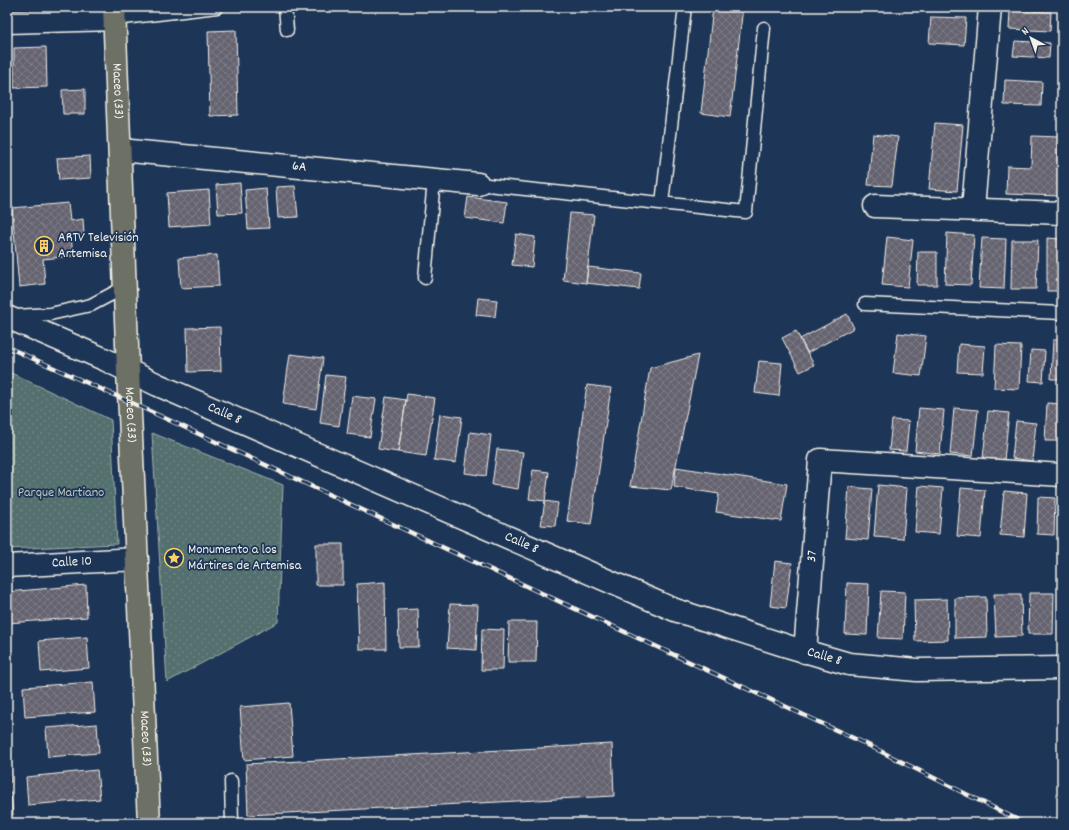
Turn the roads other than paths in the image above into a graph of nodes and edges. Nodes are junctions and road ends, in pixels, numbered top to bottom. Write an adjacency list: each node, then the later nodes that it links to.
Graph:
1 (217, 7): 5 (lane)
2 (285, 7): 8 (lane)
3 (685, 7): 12 (lane)
4 (990, 7): 14 (street)
5 (115, 13): 6 (street); 9 (main road, Maceo (33))
6 (7, 22)
7 (764, 28): 12 (lane)
8 (287, 30)
9 (120, 150): 10 (street, 6A); 17 (main road, Maceo (33))
10 (434, 180): 11 (street, 6A); 16 (lane)
11 (478, 184): 12 (lane)
12 (662, 203)
13 (875, 206): 14 (street)
14 (973, 209): 15 (street)
15 (1062, 213)
16 (425, 278)
17 (125, 287): 20 (lane); 21 (main road, Maceo (33))
18 (866, 304): 19 (lane)
19 (1062, 312)
20 (7, 317): 21 (street, Calle 8)
21 (128, 371): 23 (main road, Maceo (33)); 25 (street, Calle 8)
22 (1062, 475): 25 (street, 37)
23 (137, 560): 24 (street, Calle 10); 28 (main road, Maceo (33))
24 (7, 566)
25 (805, 652): 26 (street, Calle 8)
26 (1062, 668)
27 (230, 781): 29 (lane)
28 (149, 823)
29 (232, 823)

